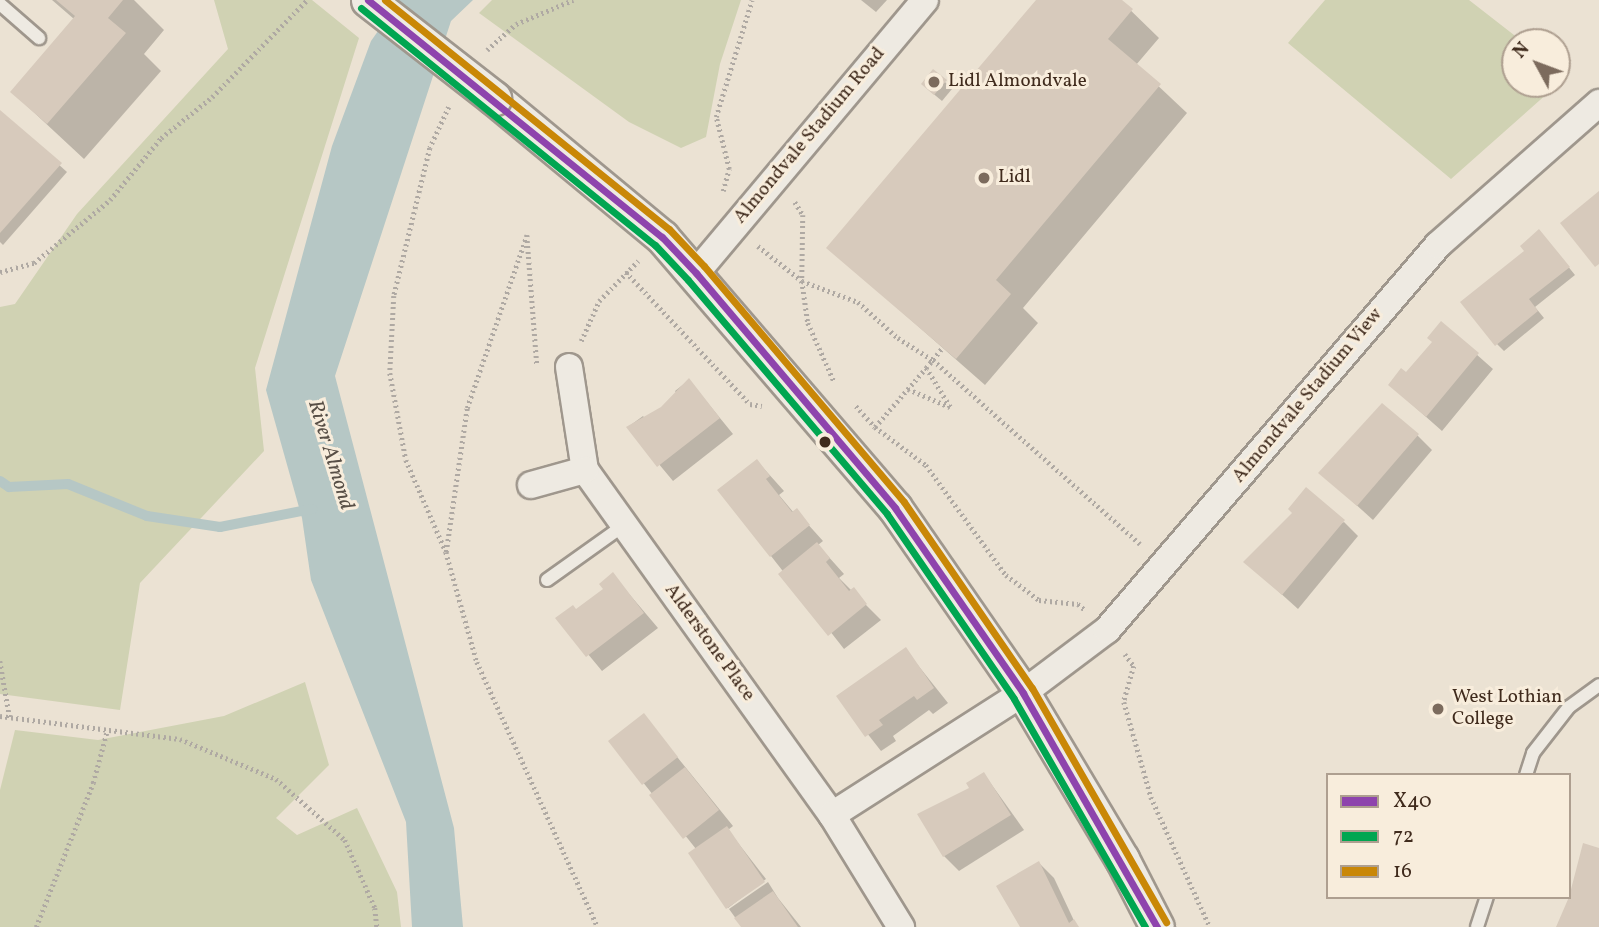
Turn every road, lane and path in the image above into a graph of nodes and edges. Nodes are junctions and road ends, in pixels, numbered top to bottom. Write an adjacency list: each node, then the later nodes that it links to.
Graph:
1 (307, 0): 14 (path)
2 (368, 0): 13 (street, bridge)
3 (573, 0): 8 (path)
4 (752, 0): 12 (path)
5 (925, 0): 11 (street, Almondvale Stadium Road)
6 (0, 4): 7 (lane)
7 (38, 38)
8 (478, 61)
9 (453, 100): 30 (path)
10 (1599, 103): 31 (street, Almondvale Stadium View)
11 (779, 174): 12 (street, Almondvale Stadium Road); 17 (path)
12 (737, 224): 16 (street, Almondvale Stadium Road); 17 (path)
13 (662, 237): 15 (path); 16 (street)
14 (0, 272)
15 (626, 272): 20 (path); 25 (path)
16 (696, 273): 25 (street)
17 (803, 281): 19 (path); 23 (path)
18 (943, 347): 19 (path)
19 (933, 360): 21 (path); 31 (path)
20 (569, 367): 27 (street, Alderstone Place); 30 (path)
21 (926, 368): 22 (path); 22 (path)
22 (908, 389): 26 (path)
23 (843, 392)
24 (851, 401): 26 (path)
25 (815, 414): 36 (street)
26 (875, 427): 33 (path)
27 (585, 470): 28 (street); 29 (street, Alderstone Place)
28 (531, 485)
29 (624, 525): 32 (lane); 41 (street, Alderstone Place)
30 (446, 552): 45 (path)
31 (1165, 566): 33 (street, Almondvale Stadium View)
32 (547, 580)
33 (1107, 630): 36 (street, Almondvale Stadium View); 48 (path)
34 (0, 661): 38 (path)
35 (1599, 685): 40 (lane)
36 (1023, 694): 41 (street); 47 (street)
37 (0, 716): 38 (path)
38 (10, 719): 39 (path)
39 (107, 731): 43 (path); 44 (path)
40 (1527, 773)
41 (832, 815): 46 (street, Alderstone Place)
42 (1486, 899): 49 (lane)
43 (36, 927)
44 (377, 927)
45 (598, 927)
46 (901, 927)
47 (1157, 927)
48 (1210, 927)
49 (1477, 927)

